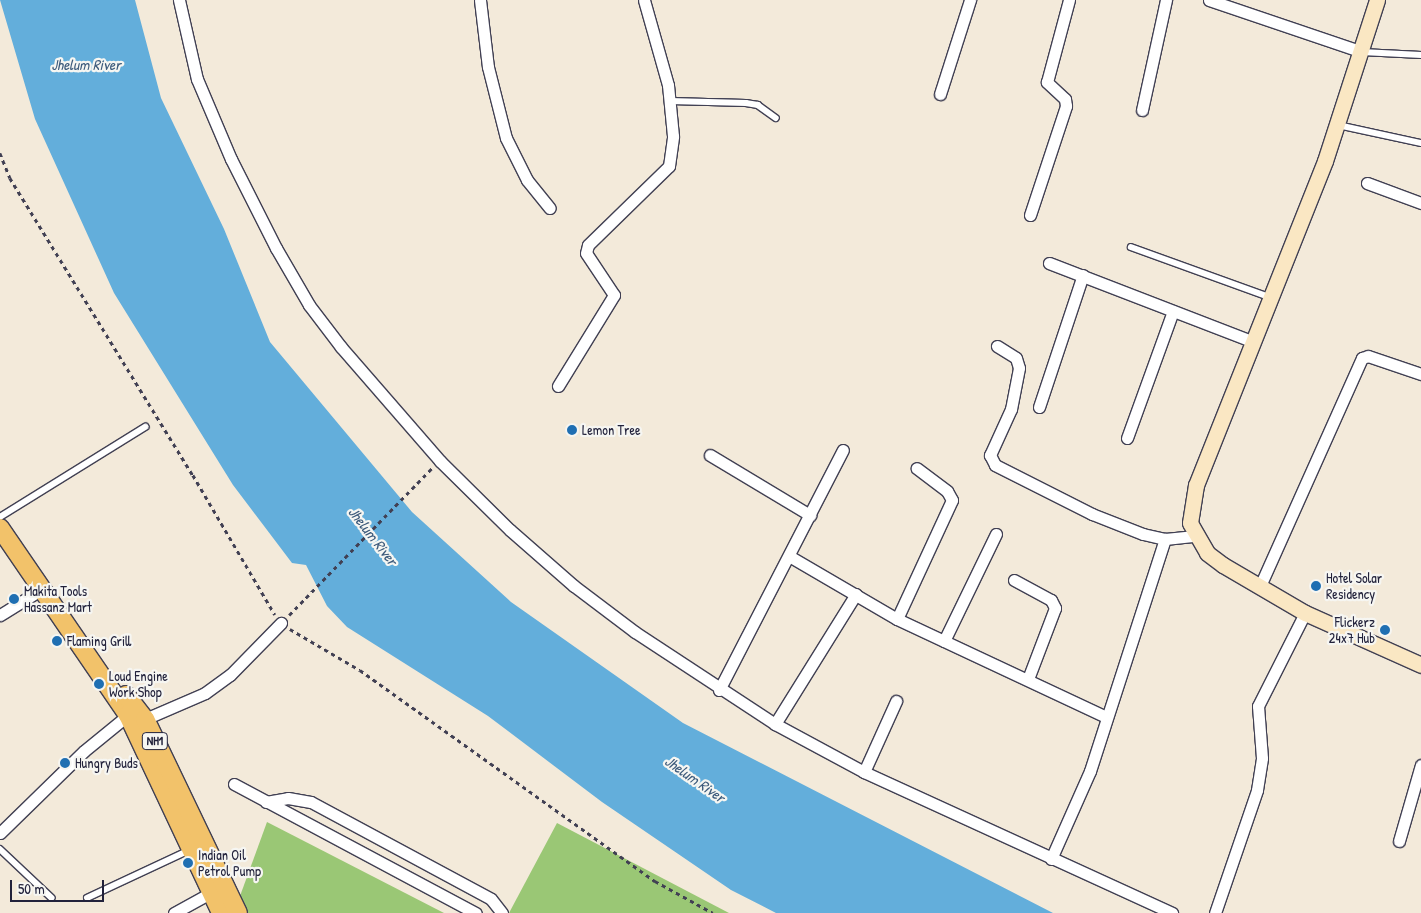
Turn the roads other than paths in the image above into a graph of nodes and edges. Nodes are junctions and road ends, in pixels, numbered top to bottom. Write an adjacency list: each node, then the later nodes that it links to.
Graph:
1 (179, 0): 54 (street)
2 (480, 0): 19 (street)
3 (644, 0): 12 (street)
4 (970, 0): 11 (street)
5 (1068, 0): 20 (street)
6 (1166, 0): 13 (street)
7 (1209, 0): 9 (street)
8 (1377, 0): 9 (main road)
9 (1360, 51): 10 (lane); 15 (main road)
10 (1421, 54)
11 (940, 94)
12 (670, 101): 14 (lane); 29 (street)
13 (1142, 110)
14 (776, 118)
15 (1336, 125): 16 (lane); 24 (main road)
16 (1421, 143)
17 (1367, 183): 18 (street)
18 (1421, 202)
19 (550, 208)
20 (1030, 215)
21 (1132, 247): 24 (lane)
22 (1049, 262): 23 (street)
23 (1083, 275): 25 (street); 30 (street)
24 (1271, 298): 26 (main road)
25 (1173, 311): 26 (street); 32 (street)
26 (1254, 342): 40 (main road)
27 (997, 346): 41 (street)
28 (1421, 374): 44 (street)
29 (558, 386)
30 (1039, 407)
31 (145, 427): 37 (lane)
32 (1127, 438)
33 (843, 450): 36 (street)
34 (710, 455): 36 (street)
35 (917, 468): 49 (street)
36 (810, 515): 42 (street)
37 (0, 517)
38 (0, 528): 45 (highway, NH1)
39 (996, 534): 51 (street)
40 (1195, 536): 41 (street); 44 (main road)
41 (1164, 539): 57 (street)
42 (789, 556): 46 (street); 54 (street)
43 (1014, 580): 53 (street)
44 (1260, 586): 47 (main road)
45 (42, 589): 48 (street); 56 (highway, NH1)
46 (856, 594): 49 (street); 58 (street)
47 (1305, 613): 52 (main road); 77 (street)
48 (0, 615)
49 (897, 619): 51 (street)
50 (281, 624): 56 (street)
51 (944, 641): 53 (street)
52 (1421, 665)
53 (1028, 679): 57 (street)
54 (718, 690): 58 (street)
55 (896, 701): 60 (street)
56 (136, 717): 63 (street); 66 (highway, NH1); 73 (highway, NH1)
57 (1106, 717): 67 (street)
58 (775, 724): 60 (street)
59 (1421, 765): 64 (street)
60 (864, 772): 67 (street)
61 (234, 784): 62 (street)
62 (266, 802): 74 (street); 75 (street)
63 (0, 833)
64 (1399, 841)
65 (0, 849): 69 (lane)
66 (192, 849): 68 (highway, NH1); 70 (lane)
67 (1050, 859): 76 (street)
68 (212, 892): 71 (street); 72 (highway, NH1)
69 (52, 898)
70 (87, 898)
71 (174, 913)
72 (221, 913)
73 (238, 913)
74 (476, 913)
75 (502, 913)
76 (1172, 913)
77 (1216, 913)

